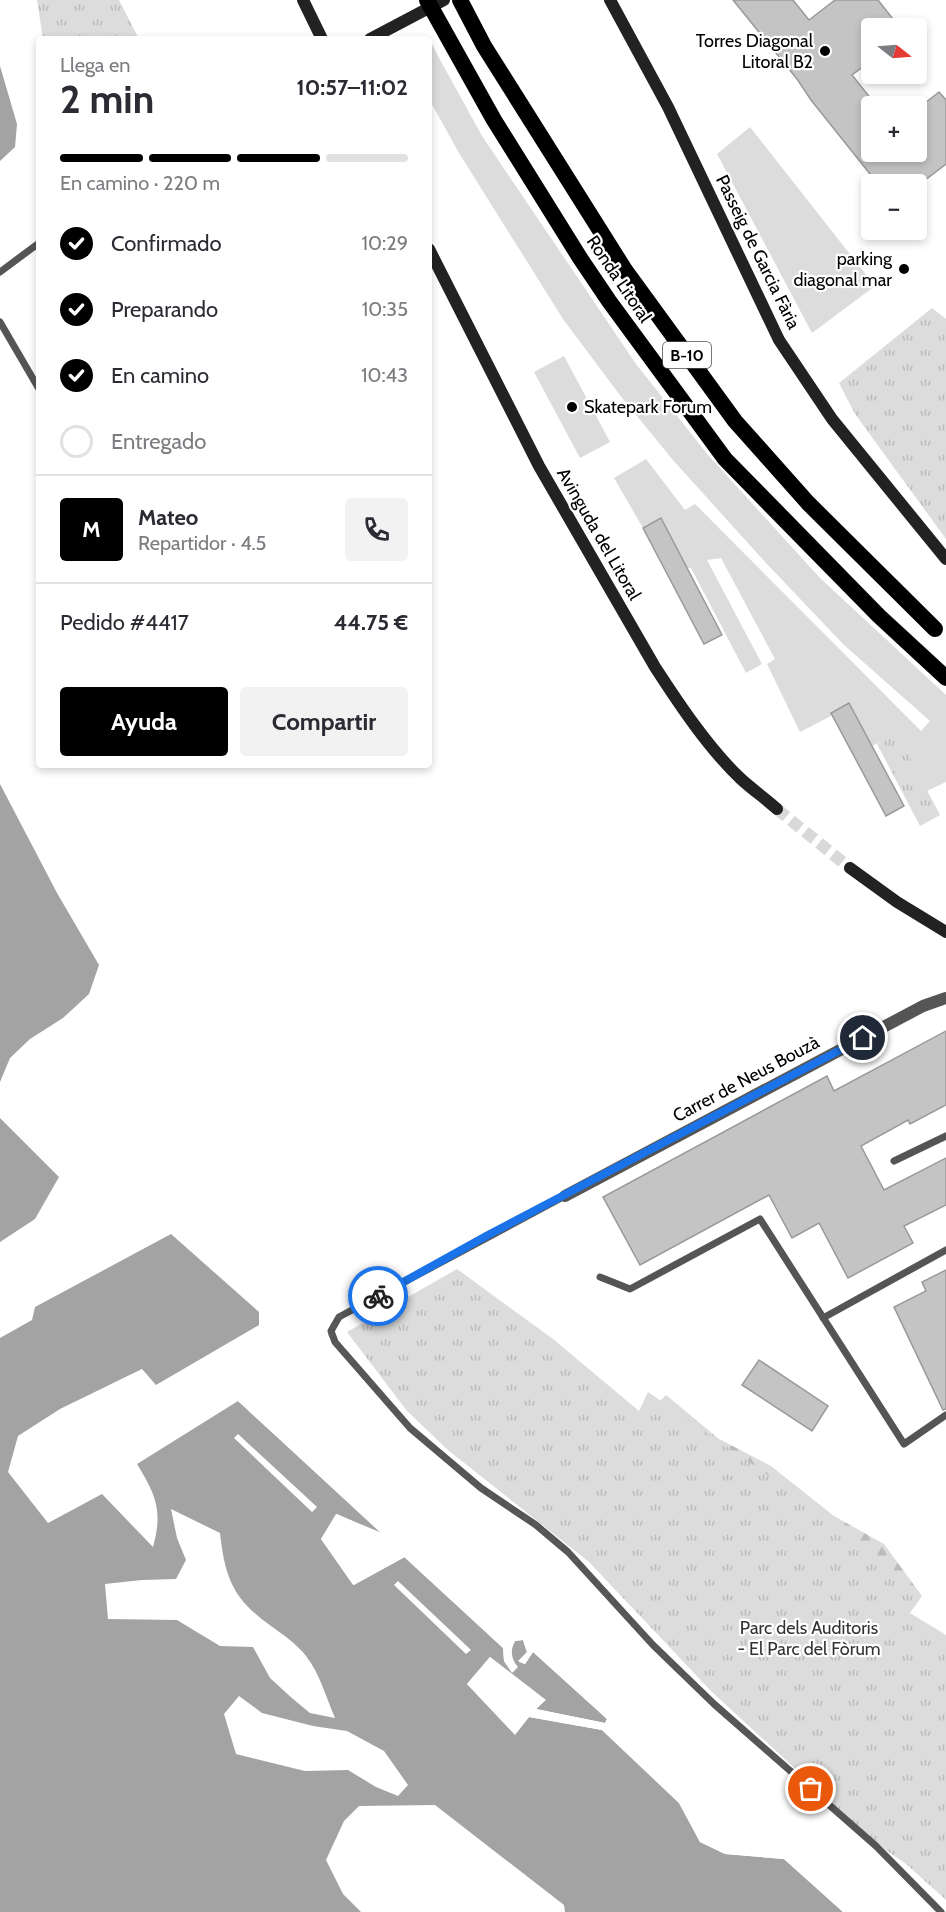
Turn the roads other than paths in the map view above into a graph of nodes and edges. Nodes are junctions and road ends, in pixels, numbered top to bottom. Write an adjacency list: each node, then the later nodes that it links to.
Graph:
1 (303, 0): 6 (main road)
2 (426, 0): 15 (highway, Ronda Litoral / B-10)
3 (444, 0): 7 (main road)
4 (460, 0): 14 (highway, Ronda Litoral / B-10)
5 (610, 0): 13 (main road, Passeig de Garcia Fària)
6 (321, 36)
7 (376, 36)
8 (36, 245): 10 (lane)
9 (432, 255): 16 (main road, Avinguda del Litoral)
10 (0, 272)
11 (0, 322): 12 (lane)
12 (36, 384)
13 (946, 559)
14 (935, 629)
15 (946, 678)
16 (777, 809)
17 (850, 868): 18 (main road)
18 (946, 932)
19 (946, 998): 22 (street, Carrer de Neus Bouzà)
20 (946, 1136): 21 (lane)
21 (894, 1161)
22 (564, 1196): 27 (lane)
23 (946, 1250): 25 (lane)
24 (600, 1277): 25 (lane)
25 (823, 1318): 26 (lane)
26 (946, 1415)
27 (941, 1912)

